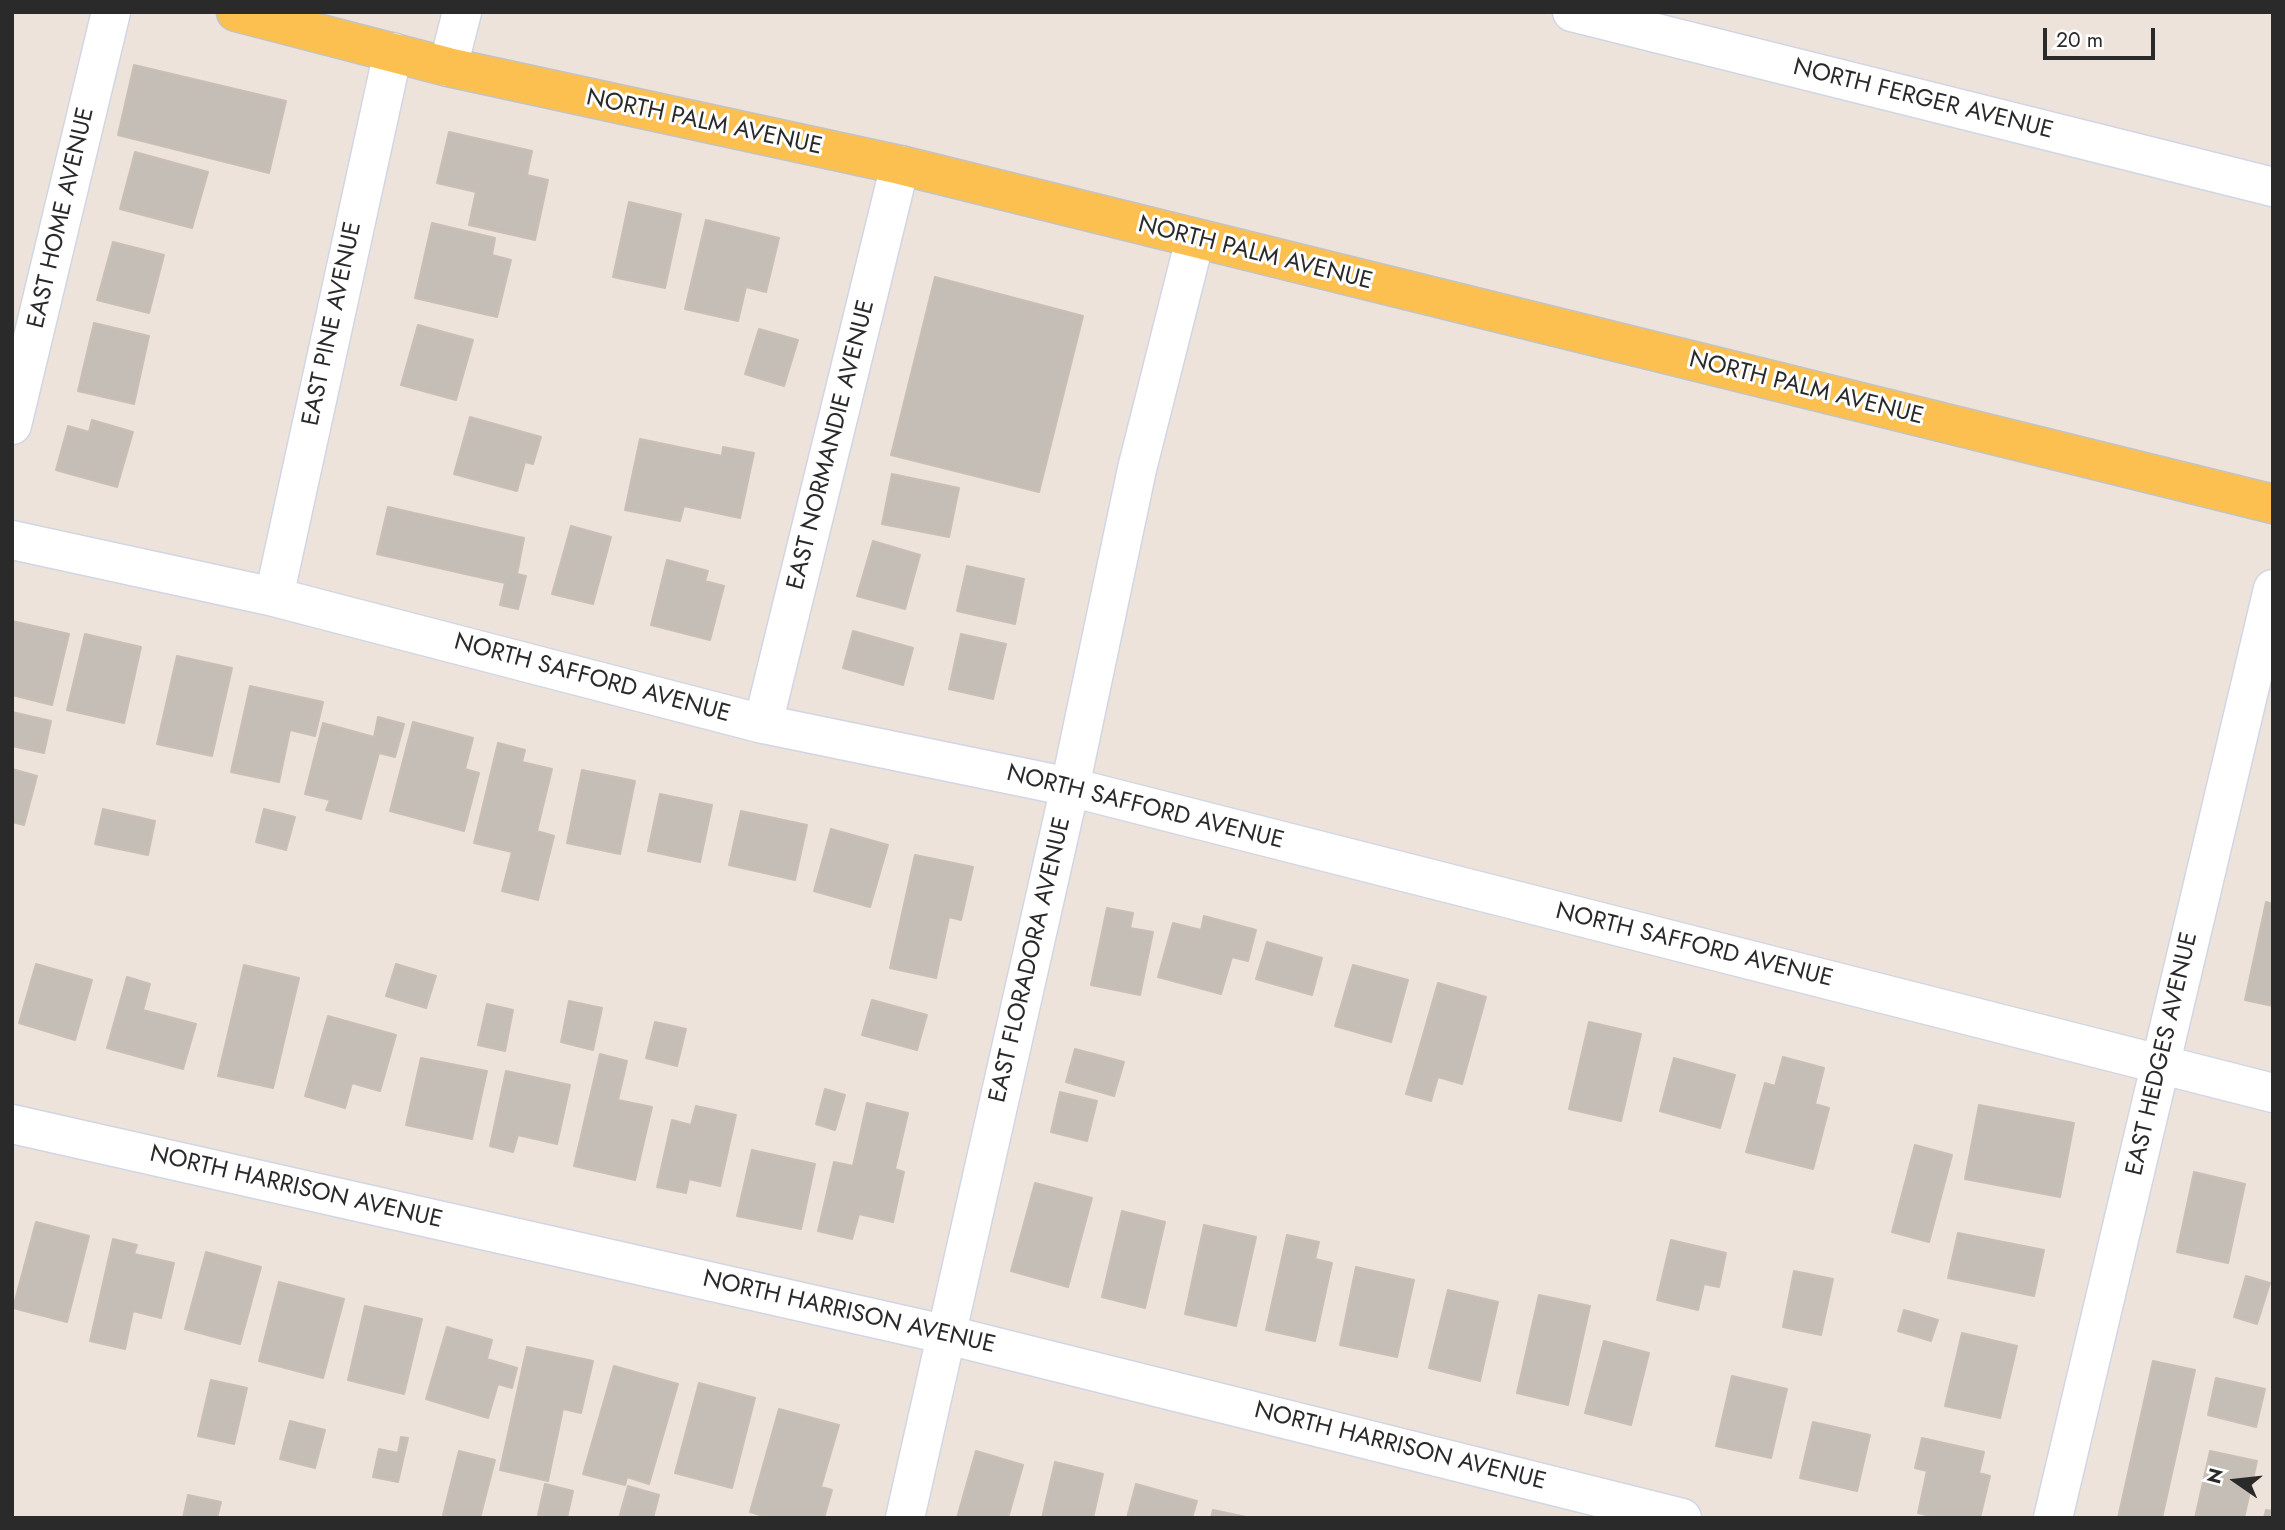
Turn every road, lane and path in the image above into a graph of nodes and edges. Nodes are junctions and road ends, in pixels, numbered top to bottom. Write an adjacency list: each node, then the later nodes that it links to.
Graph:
1 (111, 12): 10 (street, EAST HOME AVENUE)
2 (236, 12): 5 (main road, NORTH PALM AVENUE)
3 (462, 12): 6 (street)
4 (1572, 12): 8 (street, NORTH FERGER AVENUE)
5 (393, 52): 6 (main road, NORTH PALM AVENUE); 14 (street, EAST PINE AVENUE)
6 (448, 67): 7 (main road, NORTH PALM AVENUE)
7 (900, 165): 9 (main road, NORTH PALM AVENUE); 15 (street, EAST NORMANDIE AVENUE)
8 (2273, 187)
9 (1195, 239): 11 (main road, NORTH PALM AVENUE); 16 (street, EAST FLORADORA AVENUE)
10 (12, 425)
11 (2273, 504)
12 (12, 540): 14 (street, NORTH SAFFORD AVENUE)
13 (2273, 589): 17 (street, EAST HEDGES AVENUE)
14 (274, 597): 15 (street, NORTH SAFFORD AVENUE)
15 (763, 724): 16 (street, NORTH SAFFORD AVENUE)
16 (1070, 787): 17 (street, NORTH SAFFORD AVENUE); 20 (street, EAST FLORADORA AVENUE)
17 (2160, 1065): 18 (street, NORTH SAFFORD AVENUE); 23 (street, EAST HEDGES AVENUE)
18 (2273, 1093)
19 (12, 1124): 20 (street, NORTH HARRISON AVENUE)
20 (948, 1335): 21 (street, EAST FLORADORA AVENUE); 22 (street, NORTH HARRISON AVENUE)
21 (905, 1518)
22 (1682, 1518)
23 (2053, 1518)

